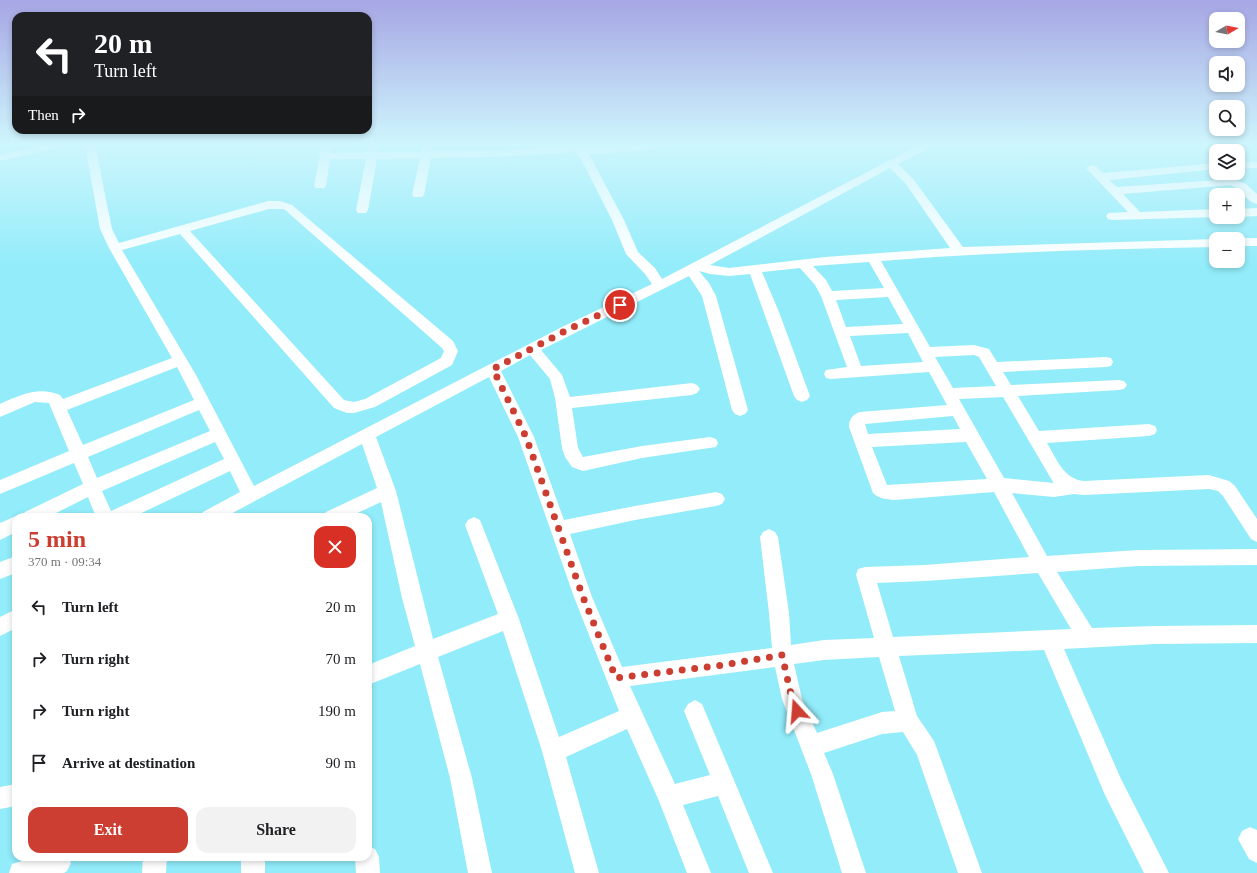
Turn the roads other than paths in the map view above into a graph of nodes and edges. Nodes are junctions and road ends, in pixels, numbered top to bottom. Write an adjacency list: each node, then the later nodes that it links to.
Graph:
1 (98, 186): 23 (street)
2 (367, 186): 13 (street)
3 (420, 186): 11 (street)
4 (600, 186): 29 (street)
5 (849, 186): 27 (street)
6 (913, 186): 24 (street)
7 (1109, 186): 10 (street)
8 (1184, 186): 10 (street)
9 (1241, 186): 12 (street)
10 (1114, 191): 18 (street)
11 (418, 195)
12 (1257, 201)
13 (362, 210)
14 (1257, 212): 16 (street)
15 (1209, 213): 18 (street)
16 (1245, 213)
17 (1112, 216): 18 (street)
18 (1138, 216)
19 (182, 229): 19 (street); 23 (street)
20 (1245, 242): 21 (street)
21 (1257, 242)
22 (1209, 243): 24 (street)
23 (114, 248): 36 (street)
24 (959, 251): 25 (street)
25 (873, 257): 26 (street); 30 (street)
26 (804, 264): 28 (street); 31 (street)
27 (695, 267): 28 (street); 29 (street); 50 (street)
28 (755, 270): 46 (street)
29 (660, 286): 34 (street)
30 (893, 292): 31 (street); 32 (street)
31 (828, 296): 33 (street)
32 (912, 328): 33 (street); 35 (street)
33 (842, 332): 40 (street)
34 (532, 348): 39 (street); 48 (street)
35 (930, 359): 38 (street); 40 (street); 45 (street)
36 (180, 360): 47 (street); 49 (street)
37 (1106, 362): 38 (street)
38 (993, 367): 44 (street)
39 (493, 369): 55 (street); 76 (street)
40 (856, 372): 41 (street)
41 (831, 374)
42 (1119, 385): 44 (street)
43 (692, 389): 48 (street)
44 (1007, 391): 45 (street); 57 (street)
45 (949, 394): 51 (street)
46 (802, 396)
47 (203, 402): 54 (street); 60 (street)
48 (564, 403): 59 (street)
49 (58, 407): 52 (street); 60 (street)
50 (740, 410)
51 (958, 410): 56 (street); 58 (street)
52 (0, 411)
53 (1149, 430): 57 (street)
54 (219, 434): 61 (street); 64 (street)
55 (367, 435): 66 (street); 67 (street)
56 (972, 436): 58 (street); 62 (street)
57 (1035, 437): 65 (street)
58 (862, 441): 62 (street)
59 (710, 443)
60 (78, 454): 63 (street); 64 (street)
61 (233, 462): 67 (street); 71 (street)
62 (999, 485): 65 (street); 81 (street)
63 (0, 487)
64 (93, 487): 69 (street); 70 (street)
65 (1073, 487): 78 (street)
66 (387, 491): 73 (street); 91 (street)
67 (250, 495): 72 (street)
68 (716, 499): 76 (street)
69 (39, 513)
70 (103, 513)
71 (125, 513)
72 (216, 513)
73 (340, 513)
74 (474, 525): 84 (street)
75 (12, 526): 77 (street)
76 (559, 528): 94 (street)
77 (0, 532)
78 (1257, 534)
79 (769, 537): 92 (street)
80 (1257, 557): 81 (street)
81 (1042, 564): 88 (street); 90 (street)
82 (12, 566): 83 (street)
83 (0, 572)
84 (509, 619): 91 (street); 99 (street)
85 (12, 620): 86 (street)
86 (0, 627)
87 (1257, 634): 88 (street)
88 (1087, 638): 89 (street)
89 (1050, 639): 90 (street); 118 (street)
90 (887, 647): 92 (street); 97 (street)
91 (427, 651): 93 (street); 112 (street)
92 (782, 655): 94 (street); 98 (street)
93 (372, 673)
94 (616, 678): 96 (street)
95 (695, 711): 100 (street)
96 (632, 716): 99 (street); 102 (street)
97 (908, 721): 98 (street); 117 (street)
98 (811, 746): 116 (street)
99 (553, 751): 113 (street)
100 (724, 783): 102 (street); 115 (street)
101 (12, 796): 103 (street)
102 (669, 797): 114 (street)
103 (0, 798)
104 (155, 861): 109 (street)
105 (253, 861): 110 (street)
106 (367, 861): 111 (street)
107 (59, 864): 108 (street)
108 (20, 873)
109 (154, 873)
110 (253, 873)
111 (368, 873)
112 (480, 873)
113 (587, 873)
114 (699, 873)
115 (761, 873)
116 (854, 873)
117 (970, 873)
118 (1157, 873)

